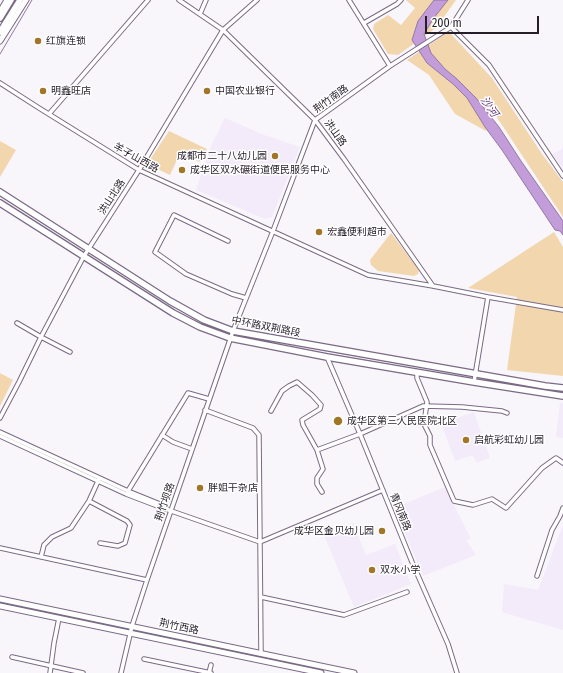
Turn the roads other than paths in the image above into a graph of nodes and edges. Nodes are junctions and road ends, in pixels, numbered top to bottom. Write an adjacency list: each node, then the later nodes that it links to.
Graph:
1 (7, 0): 12 (main road)
2 (11, 0): 14 (main road)
3 (20, 0): 18 (main road)
4 (26, 0): 19 (main road)
5 (148, 0): 22 (street)
6 (179, 0): 13 (street, 洪山路)
7 (206, 0): 13 (street)
8 (257, 0): 17 (street, 洪山北路)
9 (349, 0): 15 (street)
10 (401, 0): 15 (street)
11 (468, 0): 16 (street)
12 (0, 12)
13 (200, 14): 17 (street, 洪山路)
14 (0, 18)
15 (364, 23): 20 (street)
16 (451, 27): 20 (street, 荆竹南路); 25 (street)
17 (223, 30): 23 (street, 洪山路); 24 (street, 洪山北路)
18 (0, 32)
19 (0, 41)
20 (390, 66): 23 (street, 荆竹南路)
21 (0, 82): 22 (street, 羊子山西路)
22 (49, 114): 24 (street, 羊子山西路)
23 (315, 120): 28 (street, 荆竹南路); 32 (street, 洪山路)
24 (139, 170): 28 (street, 羊子山西路); 30 (street, 洪山北路)
25 (563, 176)
26 (0, 192): 30 (main road, 中环路双荆路段)
27 (0, 203): 31 (main road, 中环路双荆路段)
28 (273, 231): 32 (street, 羊子山西路); 34 (street, 荆竹南路)
29 (228, 241): 34 (street)
30 (88, 249): 31 (street, 洪山北路); 37 (main road, 中环路双荆路段)
31 (84, 256): 38 (street, 洪山北路); 39 (main road, 中环路双荆路段)
32 (433, 286): 33 (street, 羊子山西路)
33 (488, 297): 35 (street, 羊子山西路); 43 (street)
34 (246, 298): 37 (street, 荆竹南路)
35 (563, 310)
36 (17, 323): 38 (street)
37 (233, 331): 39 (street, 荆竹南路); 43 (main road, 中环路双荆路段)
38 (41, 337): 40 (street); 52 (street, 洪山北路)
39 (230, 338): 41 (main road, 中环路双荆路段); 47 (street, 荆竹坝路)
40 (70, 352)
41 (327, 357): 42 (main road, 中环路双荆路段); 54 (street, 青冈南路)
42 (417, 372): 44 (main road, 中环路双荆路段); 48 (street)
43 (475, 374): 44 (street); 45 (main road, 中环路双荆路段)
44 (474, 382): 46 (main road, 中环路双荆路段)
45 (563, 388)
46 (563, 396)
47 (209, 399): 49 (street, 荆竹坝路); 55 (street)
48 (426, 406): 51 (street); 54 (street); 59 (street)
49 (205, 410): 57 (street, 荆竹坝路); 67 (street)
50 (272, 411): 58 (street)
51 (507, 413)
52 (0, 418)
53 (0, 432): 60 (street)
54 (360, 434): 58 (street); 61 (street, 青冈南路)
55 (162, 435): 57 (street); 62 (street)
56 (0, 436): 60 (street)
57 (192, 449): 66 (street, 荆竹坝路)
58 (317, 450): 63 (street)
59 (563, 463)
60 (99, 480): 62 (street); 64 (street); 66 (street)
61 (382, 490): 67 (street); 93 (street, 青冈南路)
62 (128, 491): 66 (street)
63 (322, 492)
64 (89, 502): 68 (street); 70 (street)
65 (563, 508): 71 (street)
66 (171, 510): 67 (street); 72 (street, 荆竹坝路)
67 (260, 542): 74 (street)
68 (100, 543)
69 (0, 548): 70 (street)
70 (41, 557): 72 (street)
71 (537, 576)
72 (147, 580): 78 (street, 荆竹坝路)
73 (407, 592): 74 (street)
74 (261, 597): 80 (street)
75 (0, 599): 78 (main road, 荆竹西路)
76 (0, 606): 77 (main road, 荆竹西路)
77 (59, 618): 79 (main road, 荆竹西路); 85 (street)
78 (132, 626): 79 (street, 荆竹坝路); 80 (main road, 荆竹西路)
79 (130, 633): 86 (main road, 荆竹西路); 89 (street, 荆竹坝路)
80 (261, 653): 83 (main road, 荆竹西路)
81 (12, 657): 85 (street)
82 (144, 659): 90 (street)
83 (299, 662): 86 (street); 92 (main road, 荆竹西路)
84 (211, 665): 90 (street)
85 (51, 666): 87 (street); 88 (street)
86 (297, 670): 91 (main road, 荆竹西路)
87 (50, 673)
88 (83, 673)
89 (122, 673)
90 (210, 673)
91 (321, 673)
92 (354, 673)
93 (457, 673)

